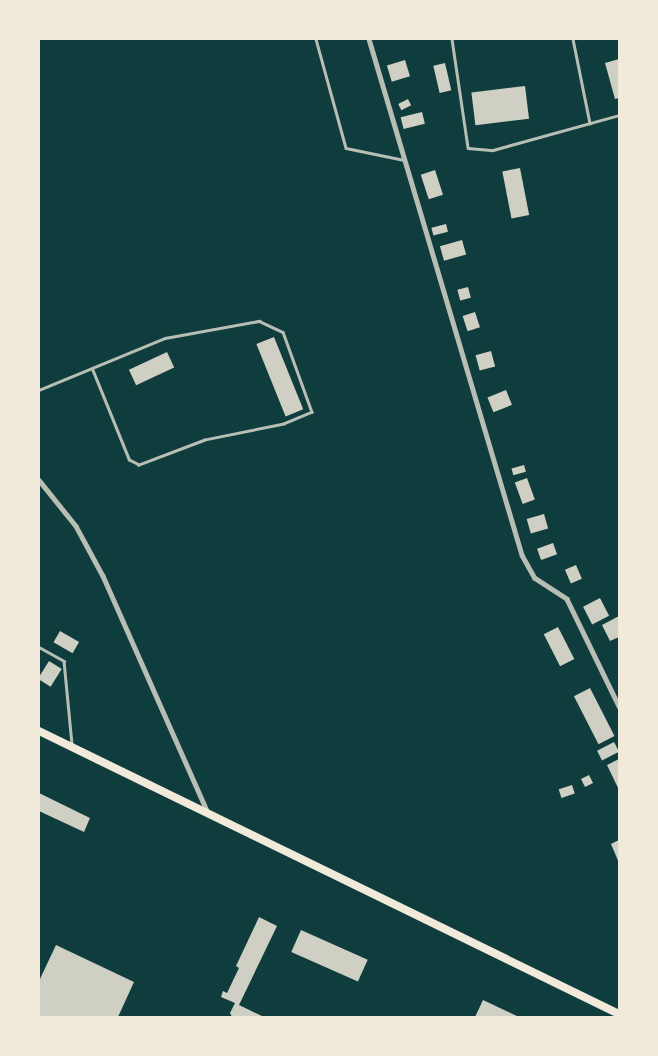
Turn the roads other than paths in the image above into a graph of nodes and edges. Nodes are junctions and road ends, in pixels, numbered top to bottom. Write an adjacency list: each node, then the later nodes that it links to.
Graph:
1 (316, 39): 7 (lane)
2 (369, 39): 7 (street)
3 (452, 39): 6 (lane)
4 (573, 39): 6 (lane)
5 (619, 115): 6 (lane)
6 (590, 123)
7 (405, 160): 12 (street)
8 (92, 369): 8 (lane); 9 (lane)
9 (39, 390)
10 (39, 480): 15 (street)
11 (39, 647): 14 (lane)
12 (619, 706)
13 (39, 731): 14 (main road)
14 (73, 748): 15 (main road)
15 (208, 814): 16 (main road)
16 (619, 1014)

